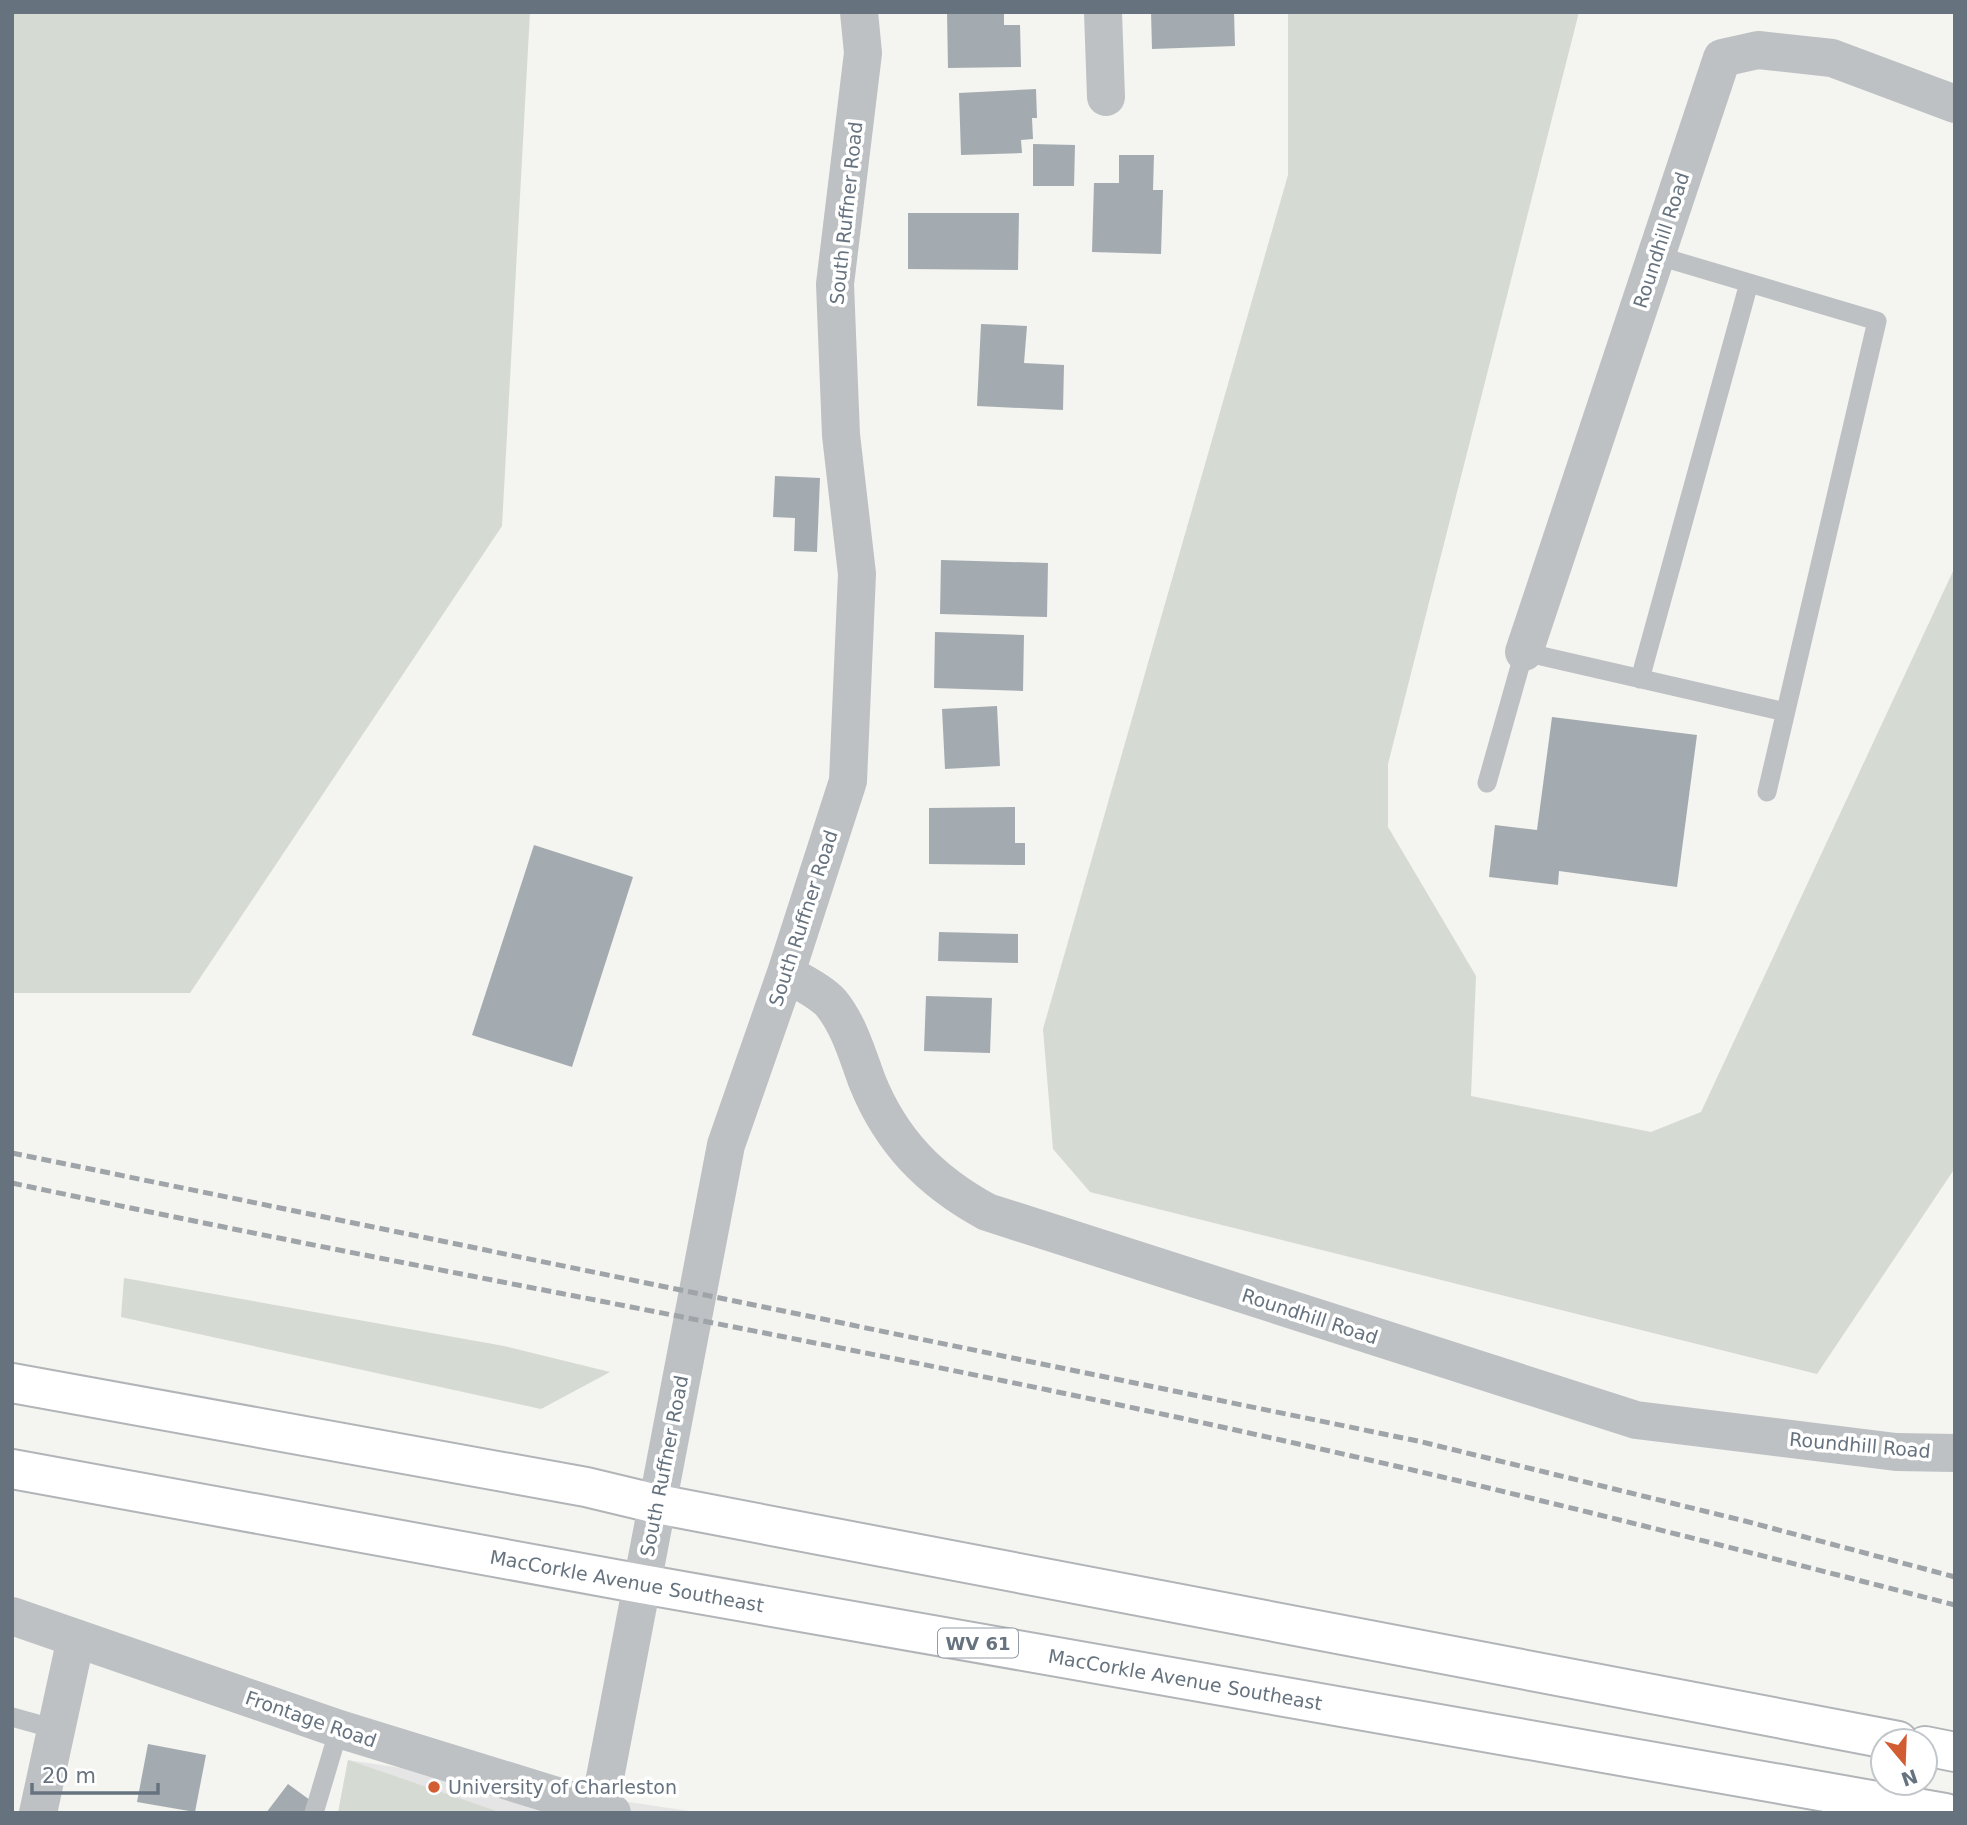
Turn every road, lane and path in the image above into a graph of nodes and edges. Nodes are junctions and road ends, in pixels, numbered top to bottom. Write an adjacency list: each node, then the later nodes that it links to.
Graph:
1 (859, 12): 12 (street, South Ruffner Road)
2 (1102, 12): 3 (street)
3 (1106, 97)
4 (1955, 104): 5 (street, Roundhill Road)
5 (1656, 255): 6 (lane); 7 (street, Roundhill Road)
6 (1749, 283): 8 (lane); 9 (lane)
7 (1524, 652): 8 (lane); 10 (lane)
8 (1640, 678): 9 (lane)
9 (1785, 712): 11 (lane)
10 (1487, 783)
11 (1766, 792)
12 (786, 973): 14 (street, Roundhill Road); 16 (street, South Ruffner Road)
13 (12, 1383): 16 (main road)
14 (1955, 1453)
15 (12, 1469): 17 (main road, MacCorkle Avenue Southeast / WV 61)
16 (657, 1504): 17 (street, South Ruffner Road); 23 (main road)
17 (642, 1584): 24 (street, South Ruffner Road); 27 (main road, MacCorkle Avenue Southeast / WV 61)
18 (12, 1616): 19 (street, Frontage Road)
19 (76, 1638): 21 (street); 22 (street, Frontage Road)
20 (12, 1717): 21 (lane)
21 (55, 1729): 25 (street)
22 (339, 1730): 24 (street, Frontage Road); 26 (lane)
23 (1869, 1735)
24 (606, 1811)
25 (38, 1813)
26 (314, 1813)
27 (1945, 1813)

